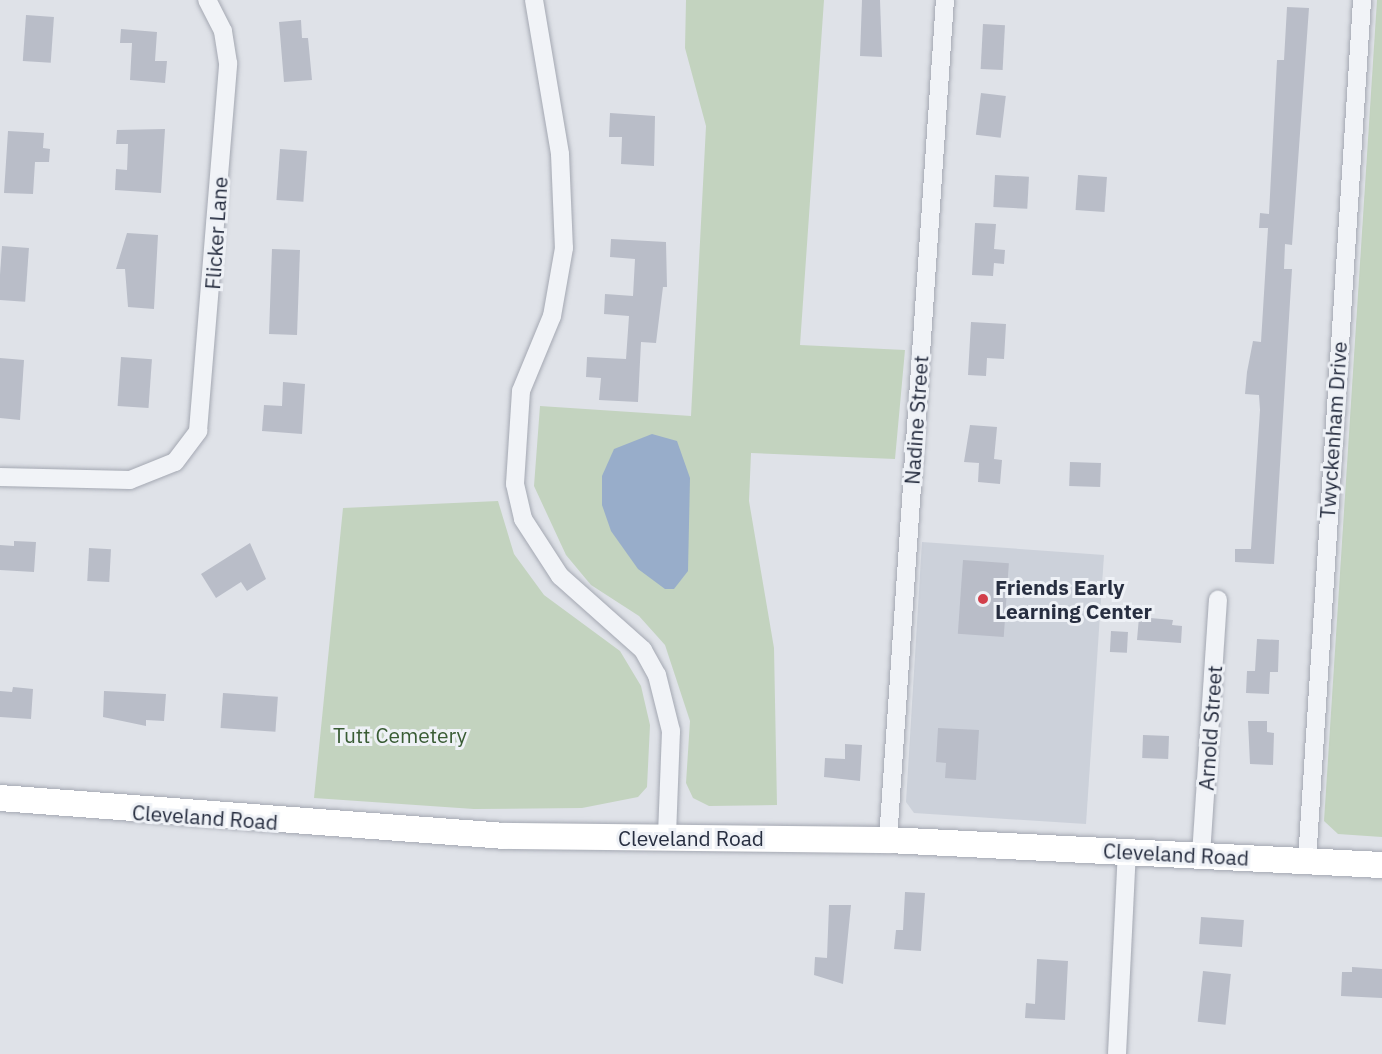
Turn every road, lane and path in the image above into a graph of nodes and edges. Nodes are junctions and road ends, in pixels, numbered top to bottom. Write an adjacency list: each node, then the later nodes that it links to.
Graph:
1 (207, 0): 5 (street, Flicker Lane)
2 (534, 0): 8 (street)
3 (945, 0): 9 (street, Nadine Street)
4 (1362, 0): 12 (street, Twyckenham Drive)
5 (0, 477)
6 (1218, 600): 11 (street, Arnold Street)
7 (0, 798): 8 (main road, Cleveland Road)
8 (667, 837): 9 (main road, Cleveland Road)
9 (888, 840): 10 (main road, Cleveland Road)
10 (1127, 852): 11 (main road, Cleveland Road); 14 (street)
11 (1202, 855): 12 (main road, Cleveland Road)
12 (1307, 861): 13 (main road, Cleveland Road)
13 (1382, 865)
14 (1117, 1054)

